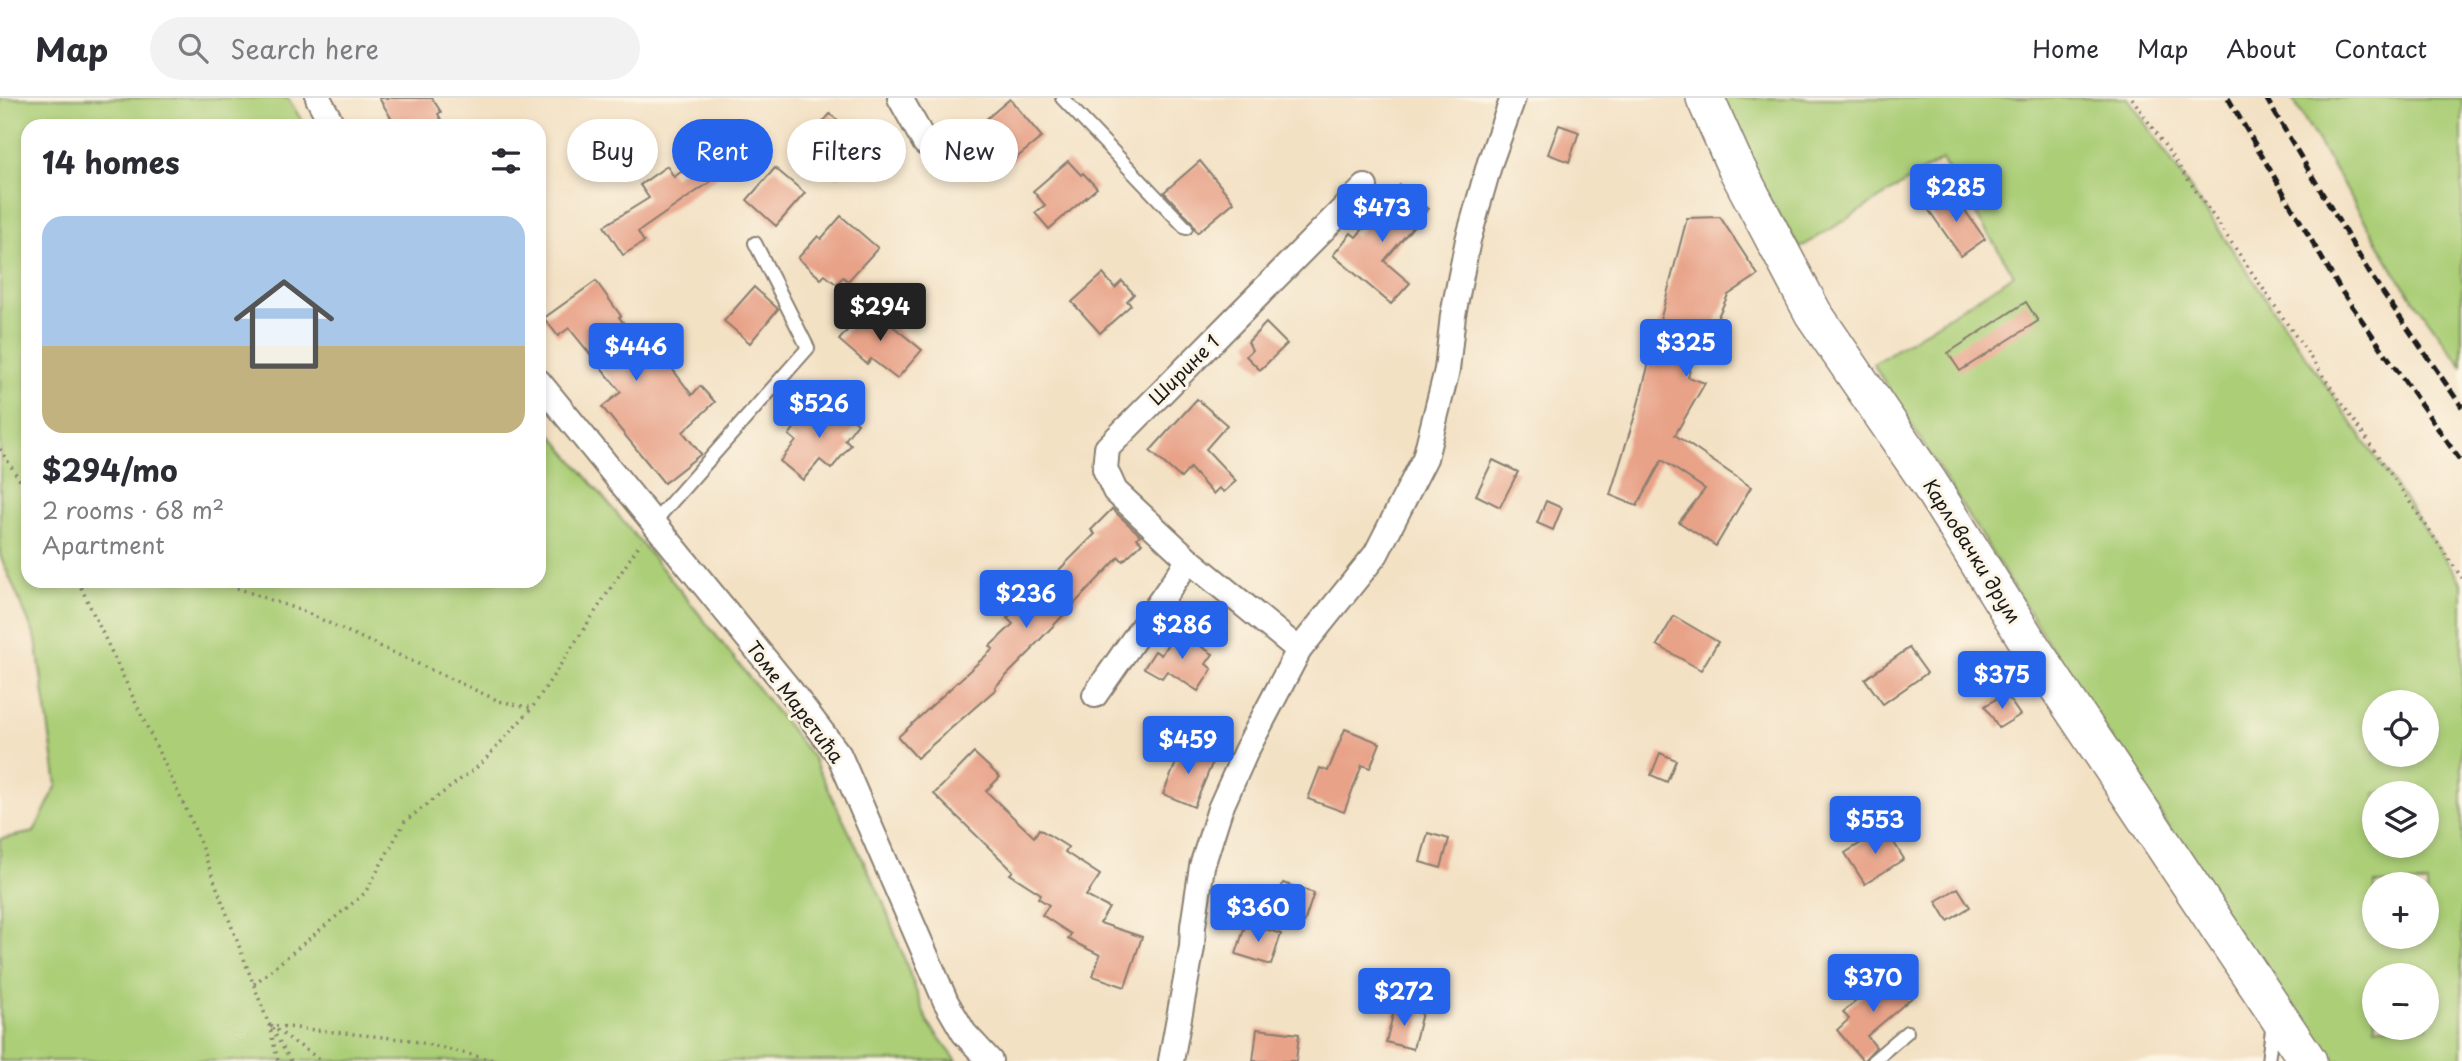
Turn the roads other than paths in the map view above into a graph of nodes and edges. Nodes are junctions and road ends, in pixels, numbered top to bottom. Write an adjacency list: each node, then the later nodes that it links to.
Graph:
1 (318, 98): 6 (street)
2 (900, 98): 7 (street)
3 (1062, 98): 9 (lane)
4 (1513, 98): 14 (street)
5 (1705, 98): 16 (main road, Карловачки друм)
6 (329, 119)
7 (920, 134)
8 (1365, 187): 13 (street, Ширине 1)
9 (1186, 229)
10 (755, 243): 12 (lane)
11 (546, 391): 12 (street, Томе Маретића)
12 (654, 522): 18 (street, Томе Маретића)
13 (1189, 560): 14 (street, Ширине 1); 15 (street)
14 (1299, 650): 19 (street)
15 (1095, 695)
16 (2275, 1011): 21 (lane); 22 (main road, Карловачки друм)
17 (1907, 1032): 20 (lane)
18 (989, 1061)
19 (1171, 1061)
20 (1873, 1061)
21 (2268, 1061)
22 (2308, 1061)

